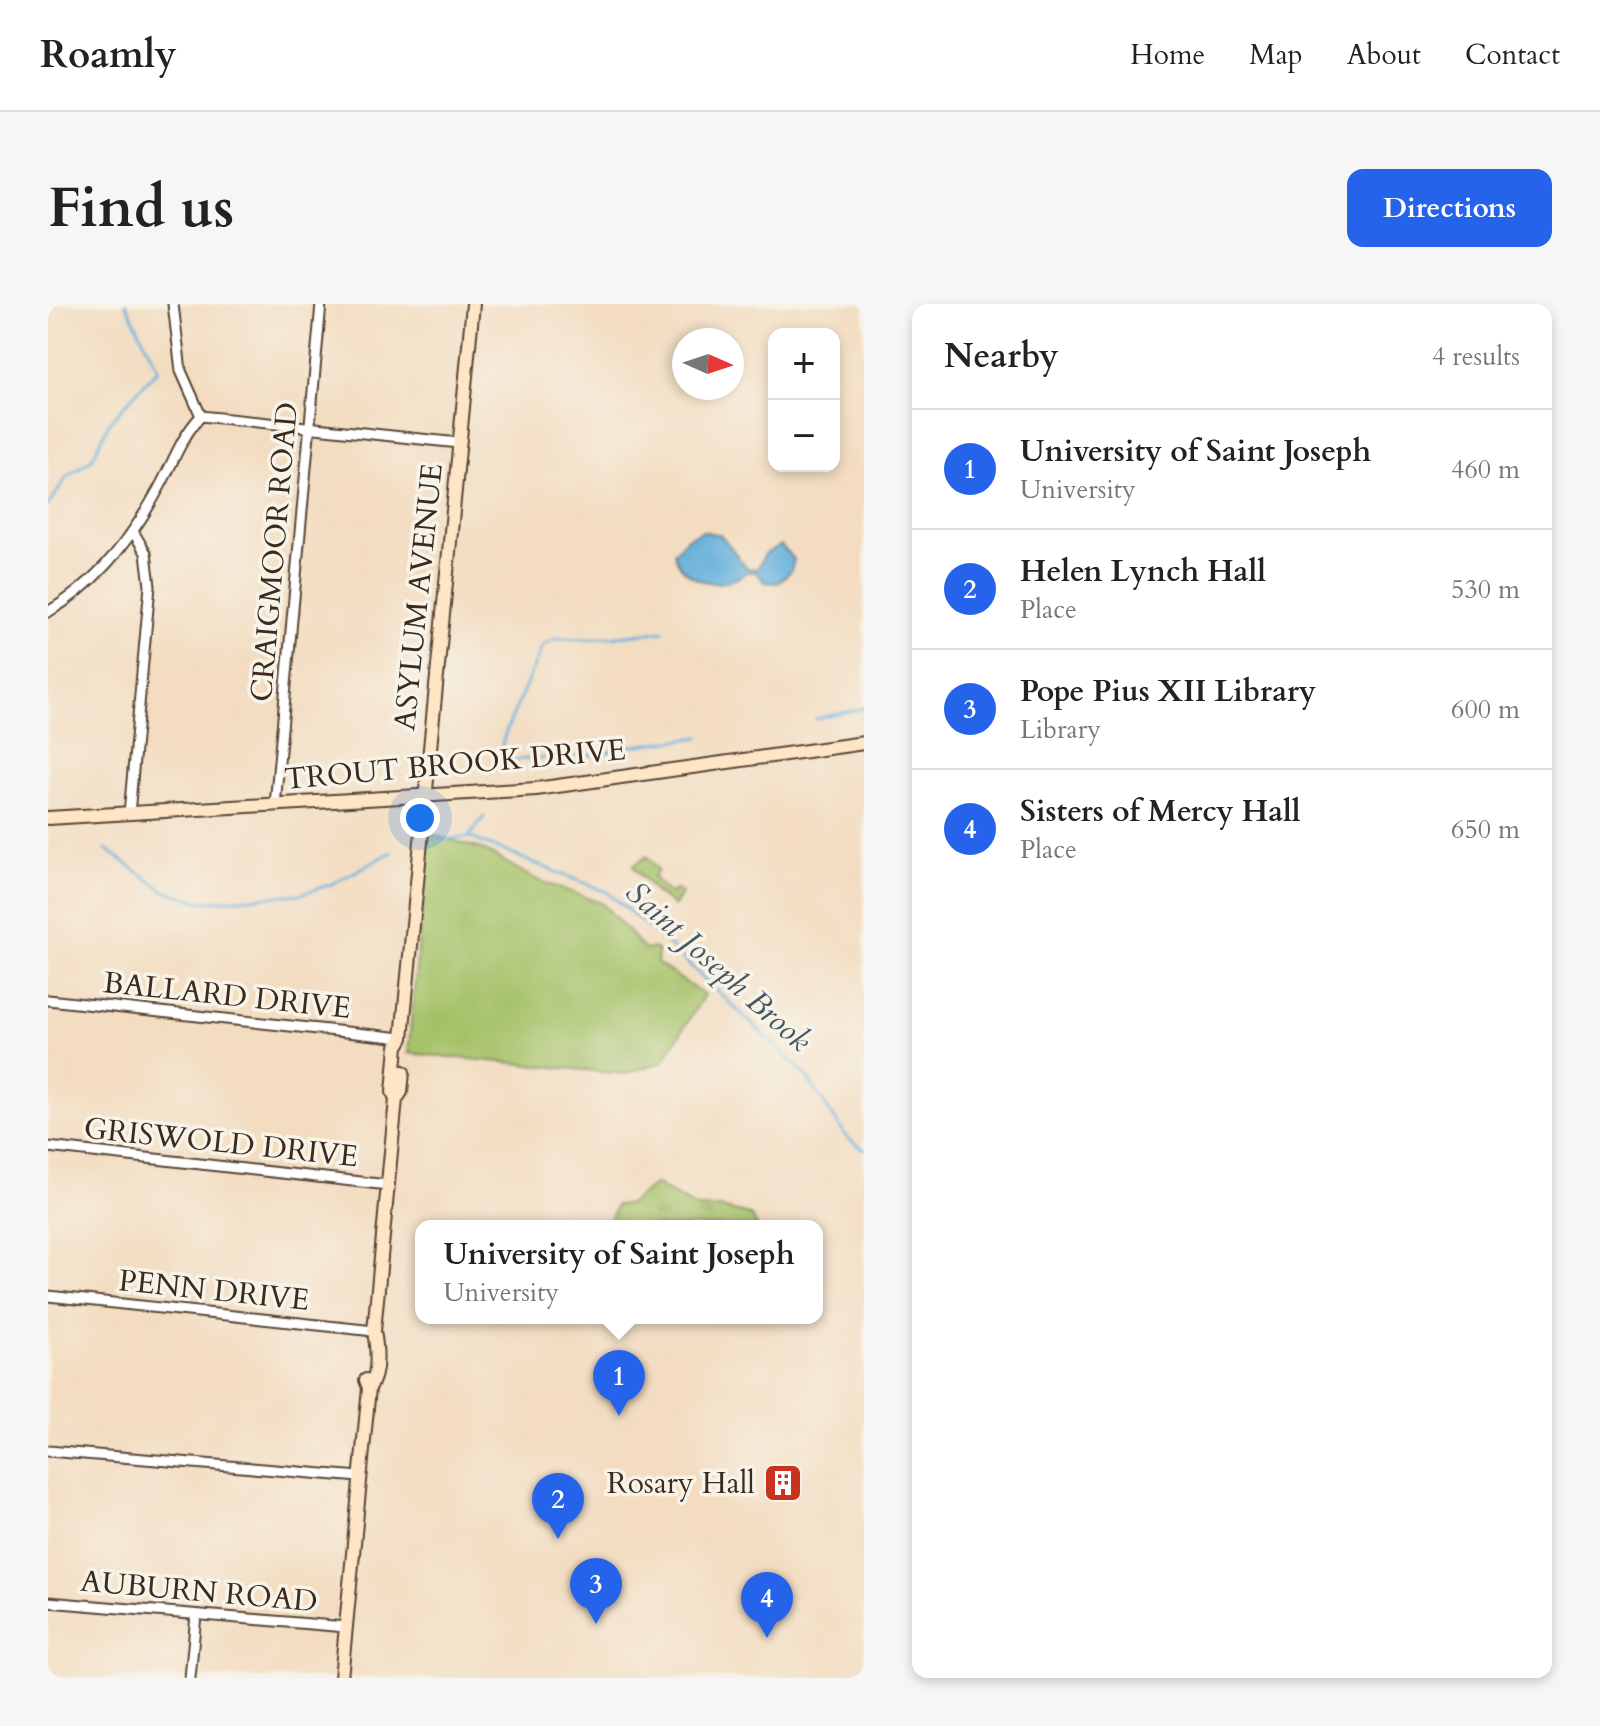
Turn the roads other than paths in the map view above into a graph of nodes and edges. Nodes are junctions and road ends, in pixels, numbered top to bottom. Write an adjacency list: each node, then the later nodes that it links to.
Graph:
1 (173, 304): 4 (street)
2 (321, 304): 5 (street, CRAIGMOOR ROAD)
3 (473, 304): 6 (main road, ASYLUM AVENUE)
4 (201, 416): 5 (street); 7 (street)
5 (309, 429): 6 (street); 11 (street, CRAIGMOOR ROAD)
6 (459, 443): 10 (main road, ASYLUM AVENUE)
7 (134, 533): 8 (street); 12 (street)
8 (48, 612)
9 (864, 743): 10 (main road, TROUT BROOK DRIVE)
10 (424, 797): 11 (main road, TROUT BROOK DRIVE); 15 (main road, ASYLUM AVENUE)
11 (275, 805): 12 (main road, TROUT BROOK DRIVE)
12 (129, 814): 13 (main road, TROUT BROOK DRIVE)
13 (48, 818)
14 (48, 1000): 15 (street, BALLARD DRIVE)
15 (402, 1038): 17 (main road, ASYLUM AVENUE)
16 (48, 1147): 17 (street, GRISWOLD DRIVE)
17 (388, 1185): 19 (main road, ASYLUM AVENUE)
18 (48, 1296): 19 (street, PENN DRIVE)
19 (374, 1333): 21 (main road, ASYLUM AVENUE)
20 (48, 1451): 21 (street)
21 (360, 1477): 24 (main road, ASYLUM AVENUE)
22 (48, 1602): 23 (street, AUBURN ROAD)
23 (196, 1615): 24 (street, AUBURN ROAD); 25 (street)
24 (346, 1627): 26 (main road, ASYLUM AVENUE)
25 (190, 1678)
26 (341, 1678)

